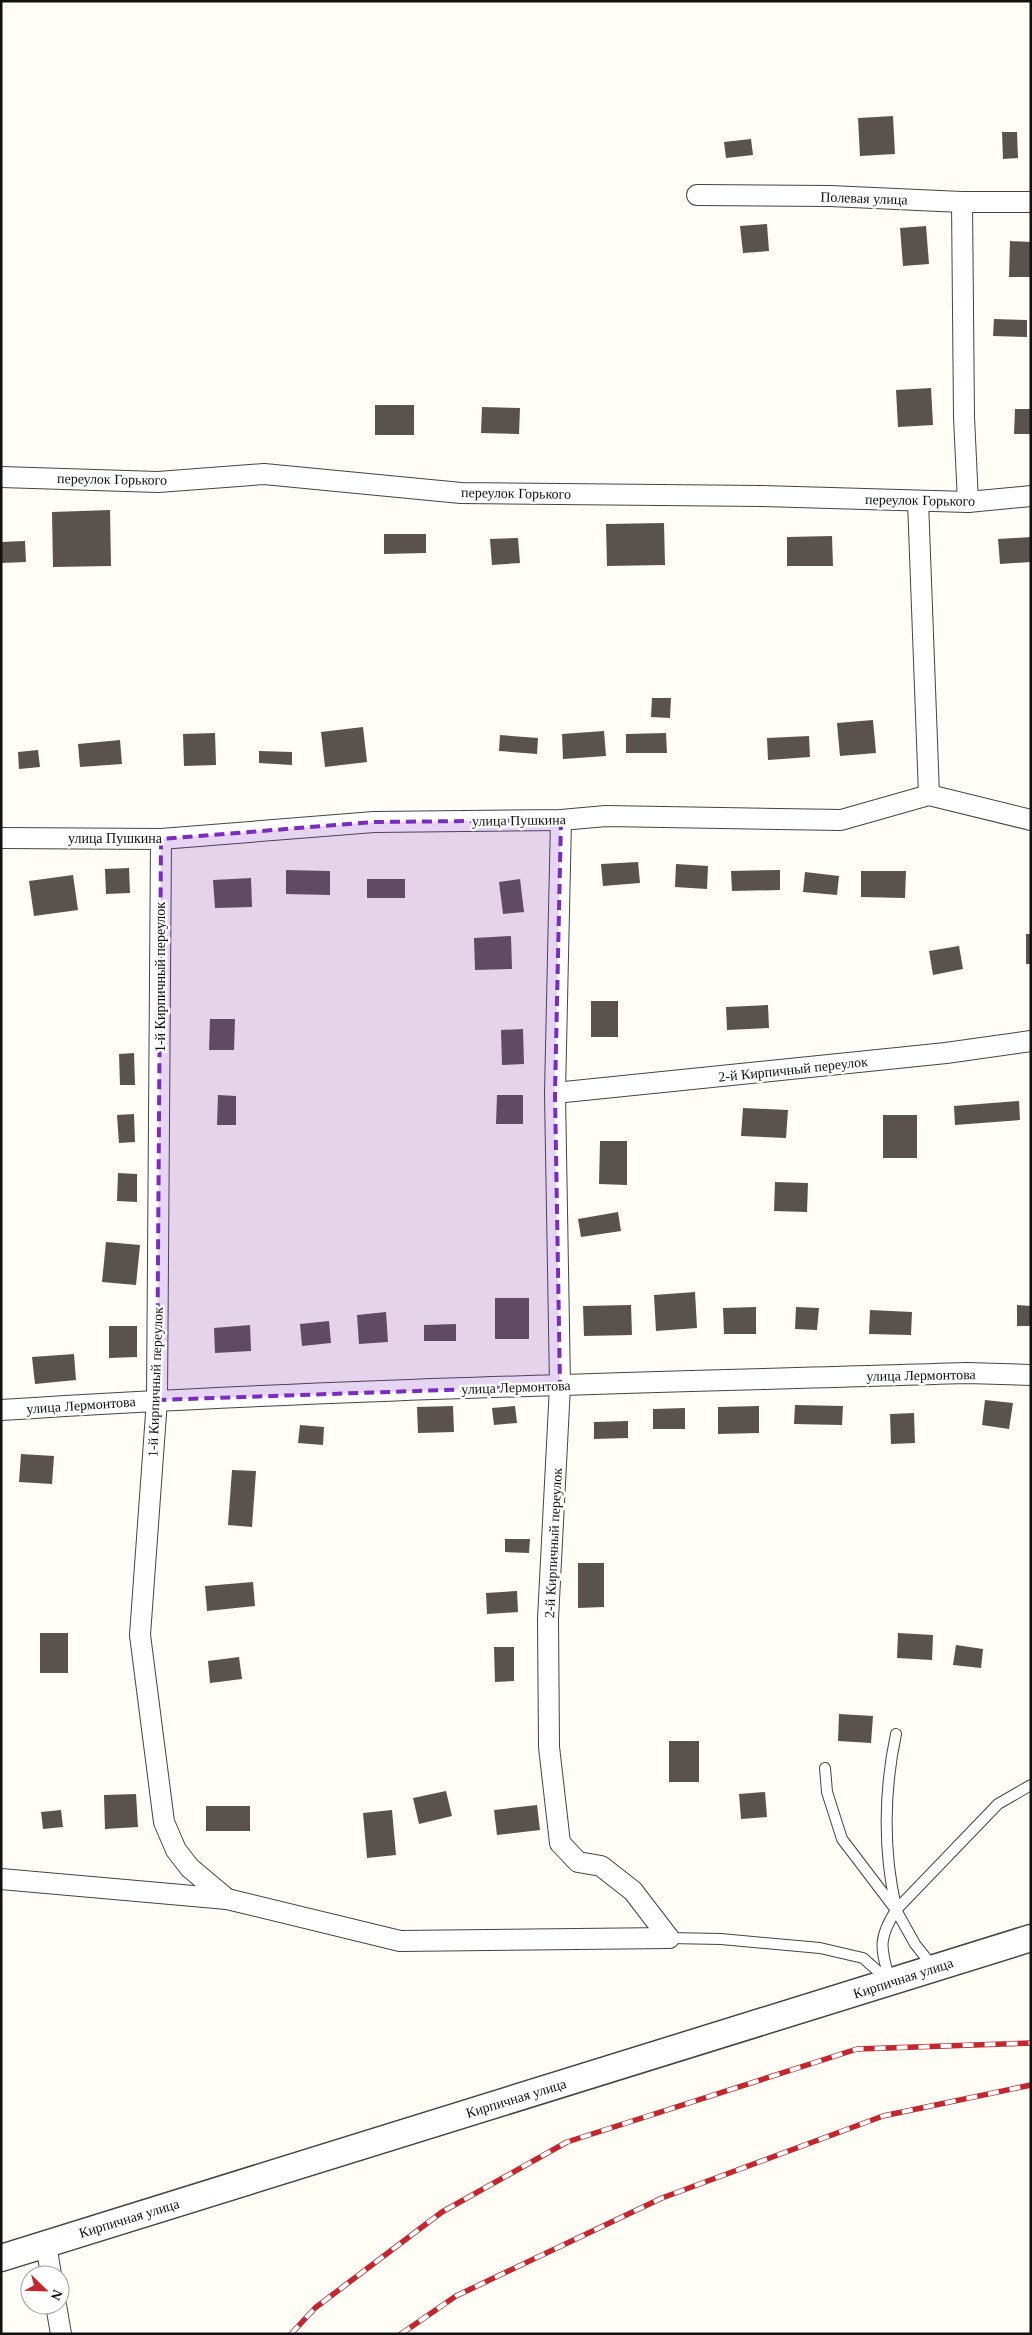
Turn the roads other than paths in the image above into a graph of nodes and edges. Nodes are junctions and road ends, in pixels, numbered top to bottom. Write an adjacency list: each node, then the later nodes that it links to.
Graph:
1 (698, 195): 2 (street, Полевая улица)
2 (962, 202): 3 (street, Полевая улица); 7 (street)
3 (1031, 202)
4 (1, 477): 6 (street, переулок Горького)
5 (1031, 496): 7 (street, переулок Горького)
6 (918, 501): 7 (street, переулок Горького); 8 (street)
7 (968, 502)
8 (929, 795): 9 (street, улица Пушкина); 10 (street, улица Пушкина)
9 (561, 820): 12 (street, улица Пушкина); 14 (street, 2-й Кирпичный переулок)
10 (1031, 820)
11 (1, 838): 12 (street, улица Пушкина)
12 (162, 839): 17 (street, 1-й Кирпичный переулок)
13 (1031, 1041): 14 (street, 2-й Кирпичный переулок)
14 (555, 1093): 16 (street, 2-й Кирпичный переулок)
15 (1031, 1375): 16 (street, улица Лермонтова)
16 (560, 1386): 17 (street, улица Лермонтова); 25 (street, 2-й Кирпичный переулок)
17 (157, 1400): 18 (street, улица Лермонтова); 23 (street, 1-й Кирпичный переулок)
18 (1, 1410)
19 (896, 1734): 24 (lane)
20 (825, 1768): 24 (lane)
21 (1031, 1785): 24 (lane)
22 (1, 1879): 23 (street)
23 (227, 1899): 25 (street)
24 (896, 1910): 27 (lane); 28 (lane)
25 (669, 1938): 28 (lane)
26 (1031, 1938): 27 (street, Кирпичная улица)
27 (934, 1968): 28 (street, Кирпичная улица)
28 (891, 1982): 29 (street, Кирпичная улица)
29 (46, 2244): 30 (street, Кирпичная улица); 31 (street)
30 (1, 2258)
31 (49, 2265)
32 (58, 2315): 33 (street)
33 (61, 2334)

